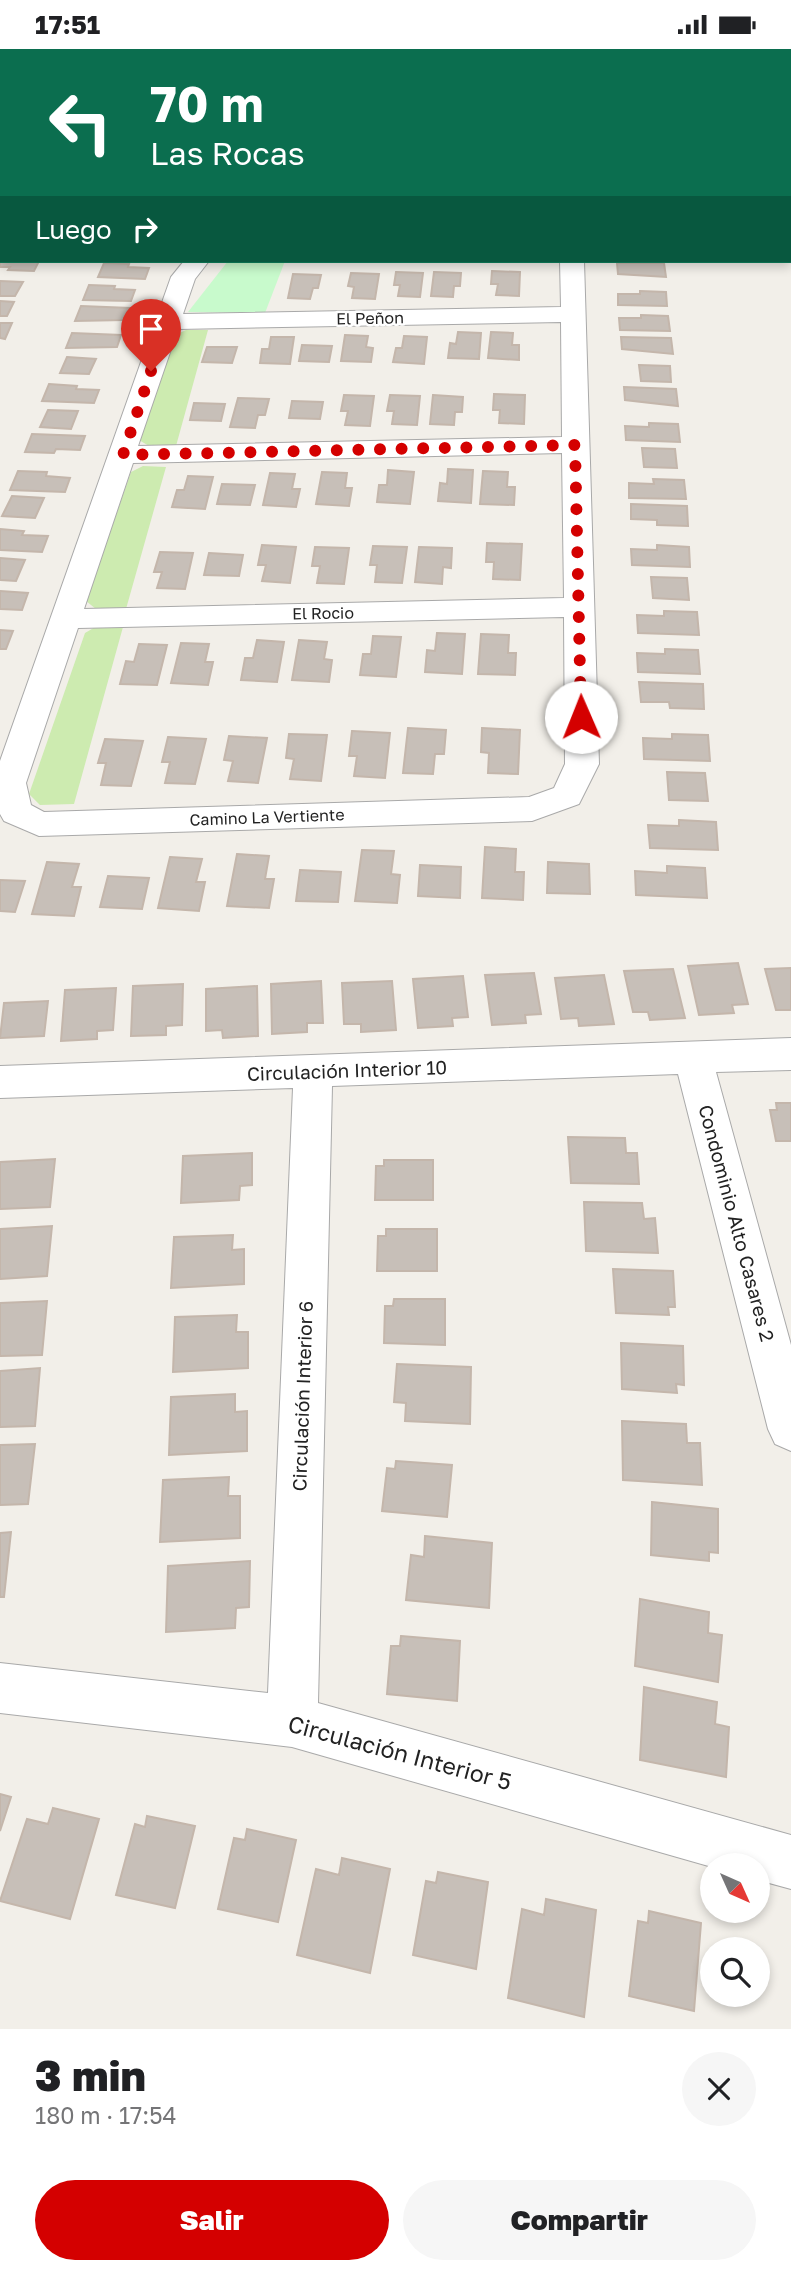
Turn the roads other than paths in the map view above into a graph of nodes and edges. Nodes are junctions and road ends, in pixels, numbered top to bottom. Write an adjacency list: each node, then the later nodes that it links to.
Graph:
1 (195, 263): 4 (street, Camino La Vertiente)
2 (572, 263): 3 (street, Camino La Vertiente)
3 (573, 314): 4 (street, El Peñon); 5 (street, Camino La Vertiente)
4 (167, 322): 6 (street, Camino La Vertiente)
5 (575, 445): 6 (street); 7 (street, Camino La Vertiente)
6 (123, 455): 8 (street, Camino La Vertiente)
7 (578, 607): 8 (street, El Rocio); 8 (street, Camino La Vertiente)
8 (67, 619)
9 (791, 1054): 10 (street, Circulación Interior 10)
10 (693, 1058): 11 (street, Circulación Interior 10); 13 (street, Condominio Alto Casares 2)
11 (313, 1071): 12 (street, Circulación Interior 10); 15 (street, Circulación Interior 6)
12 (0, 1082)
13 (791, 1429)
14 (0, 1688): 15 (street, Circulación Interior 5)
15 (292, 1721): 16 (street, Circulación Interior 5)
16 (791, 1862)

